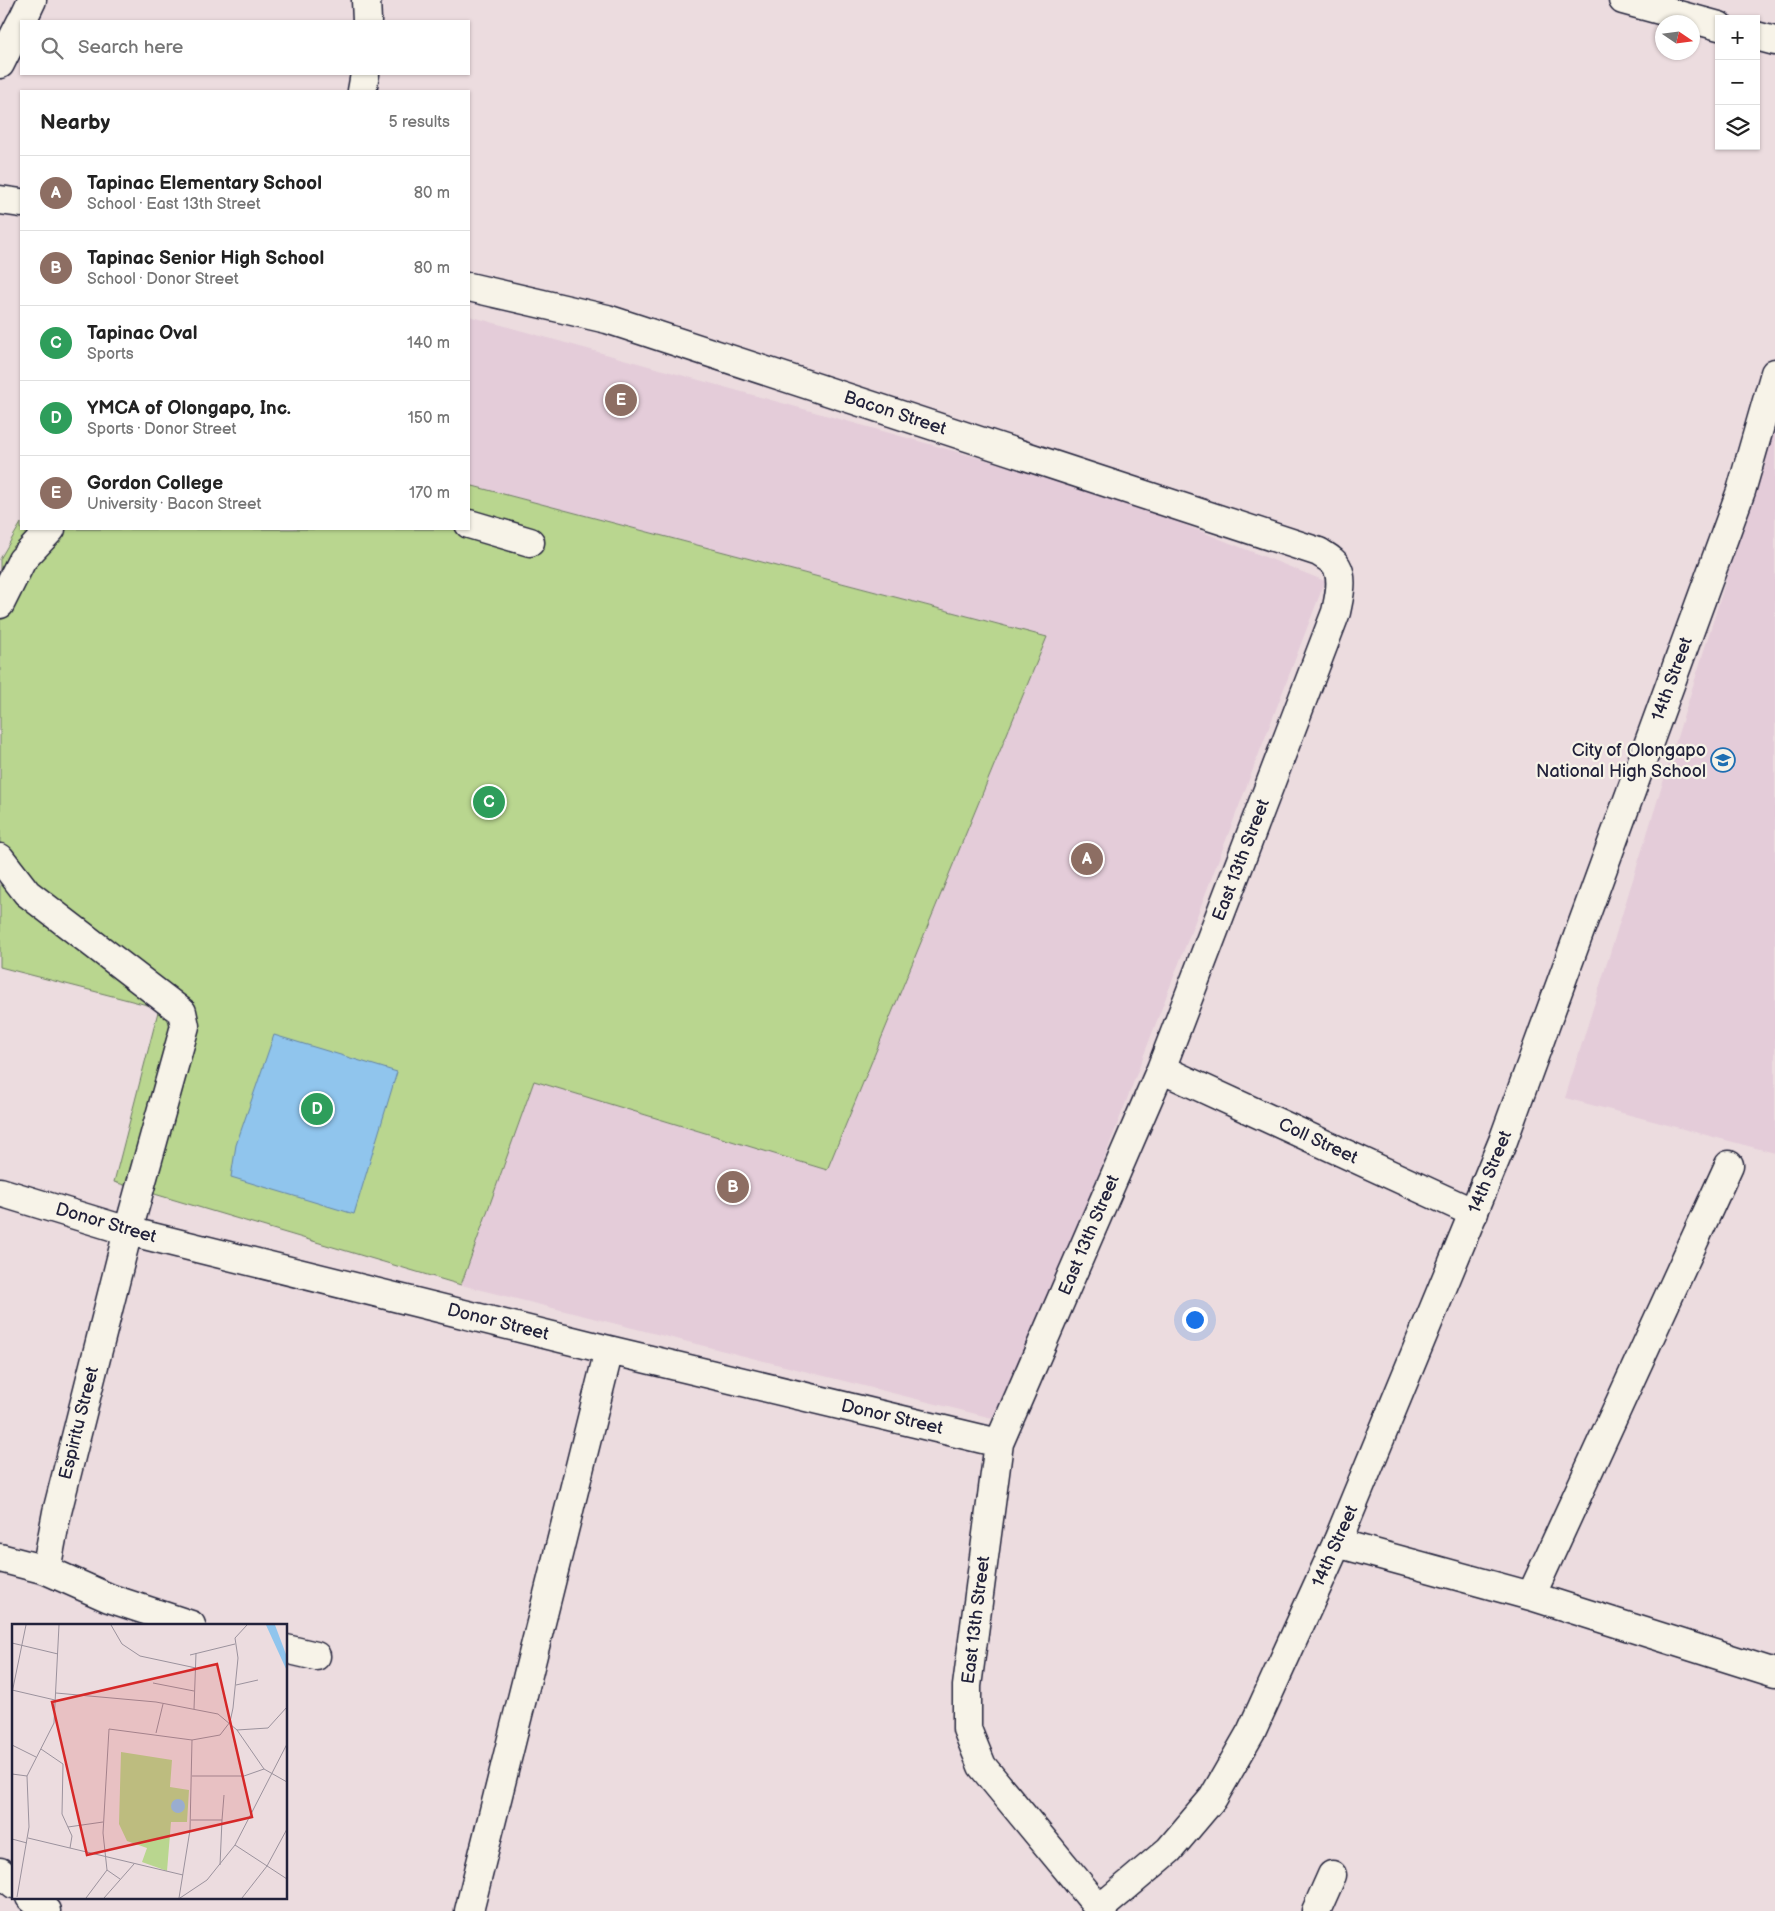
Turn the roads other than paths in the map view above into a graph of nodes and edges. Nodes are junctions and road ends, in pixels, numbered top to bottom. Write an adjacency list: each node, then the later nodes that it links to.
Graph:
1 (32, 0): 4 (street)
2 (366, 0): 5 (street)
3 (1623, 0): 7 (street)
4 (22, 20)
5 (367, 20)
6 (20, 24): 10 (street)
7 (1715, 25)
8 (1760, 37): 9 (street)
9 (1775, 41)
10 (0, 64)
11 (365, 75): 12 (street)
12 (362, 90)
13 (0, 200): 14 (street)
14 (20, 203)
15 (470, 287): 20 (street, Bacon Street)
16 (1775, 373): 26 (street, 14th Street)
17 (470, 524): 19 (street)
18 (50, 530): 21 (street)
19 (530, 542)
20 (1319, 552): 23 (street, East 13th Street)
21 (0, 604)
22 (0, 858): 27 (street, Espiritu Street)
23 (1161, 1069): 26 (street, Coll Street); 29 (street, East 13th Street)
24 (1729, 1165): 33 (street)
25 (0, 1192): 27 (street, Donor Street)
26 (1474, 1212): 30 (street, 14th Street)
27 (128, 1231): 28 (street, Donor Street); 32 (street, Espiritu Street)
28 (609, 1350): 29 (street, Donor Street); 44 (street)
29 (999, 1443): 42 (street, East 13th Street)
30 (1337, 1543): 33 (street); 42 (street, 14th Street)
31 (0, 1558): 32 (street)
32 (46, 1570): 34 (street)
33 (1531, 1596): 37 (street)
34 (188, 1624)
35 (288, 1649): 36 (street)
36 (316, 1656)
37 (1775, 1673)
38 (0, 1872): 40 (street)
39 (1332, 1874): 45 (street)
40 (12, 1882)
41 (31, 1898): 43 (street)
42 (1100, 1910)
43 (46, 1911)
44 (469, 1911)
45 (1316, 1911)

